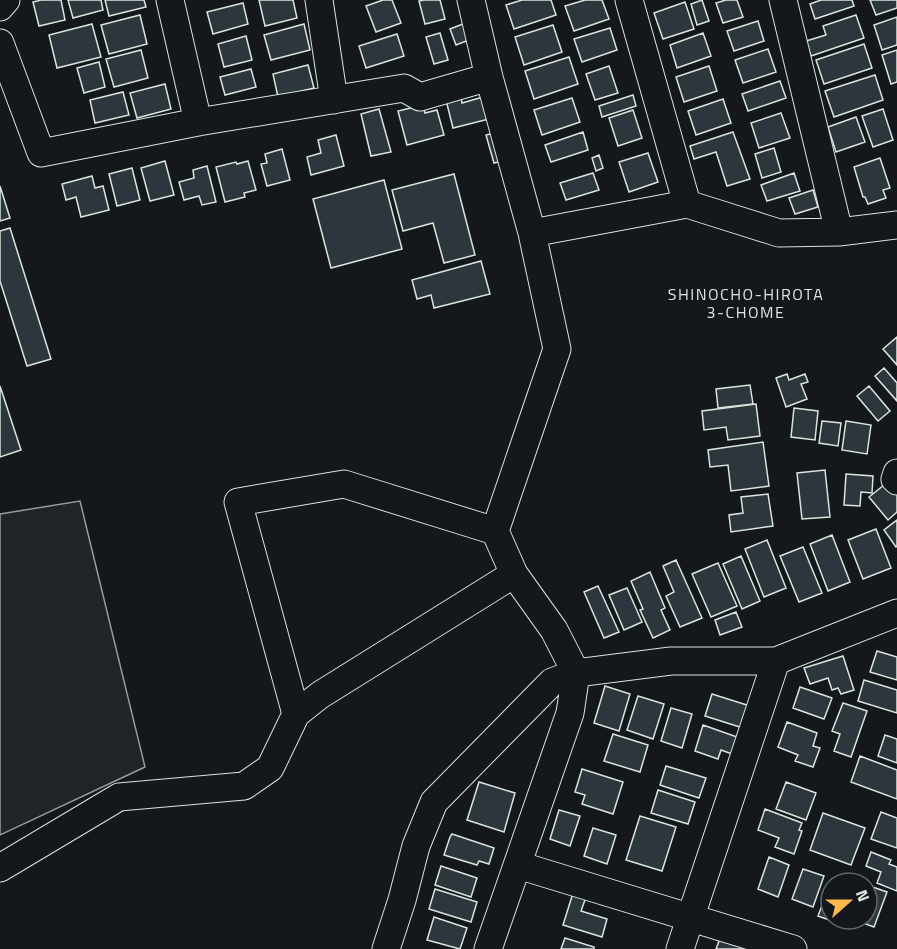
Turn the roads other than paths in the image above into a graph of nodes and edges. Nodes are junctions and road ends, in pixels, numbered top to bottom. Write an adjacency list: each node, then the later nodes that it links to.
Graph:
1 (6, 0): 7 (street)
2 (170, 0): 11 (street)
3 (319, 0): 10 (street)
4 (471, 0): 9 (street)
5 (629, 0): 12 (street)
6 (783, 0): 14 (street)
7 (0, 7)
8 (0, 43): 11 (street)
9 (489, 77): 10 (street); 15 (street)
10 (334, 100): 11 (street)
11 (198, 122)
12 (687, 204): 14 (street); 15 (street)
13 (897, 225): 14 (street)
14 (839, 232)
15 (532, 233): 18 (street)
16 (897, 472): 17 (street)
17 (897, 481)
18 (495, 531): 19 (street); 23 (street)
19 (514, 574): 22 (street); 23 (street)
20 (897, 613): 21 (street)
21 (776, 661): 22 (street); 26 (street)
22 (576, 673): 24 (street); 27 (street)
23 (296, 714): 25 (street)
24 (518, 865): 26 (street); 28 (street)
25 (0, 868)
26 (689, 917): 29 (street); 30 (street)
27 (386, 949)
28 (488, 949)
29 (680, 949)
30 (793, 949)

